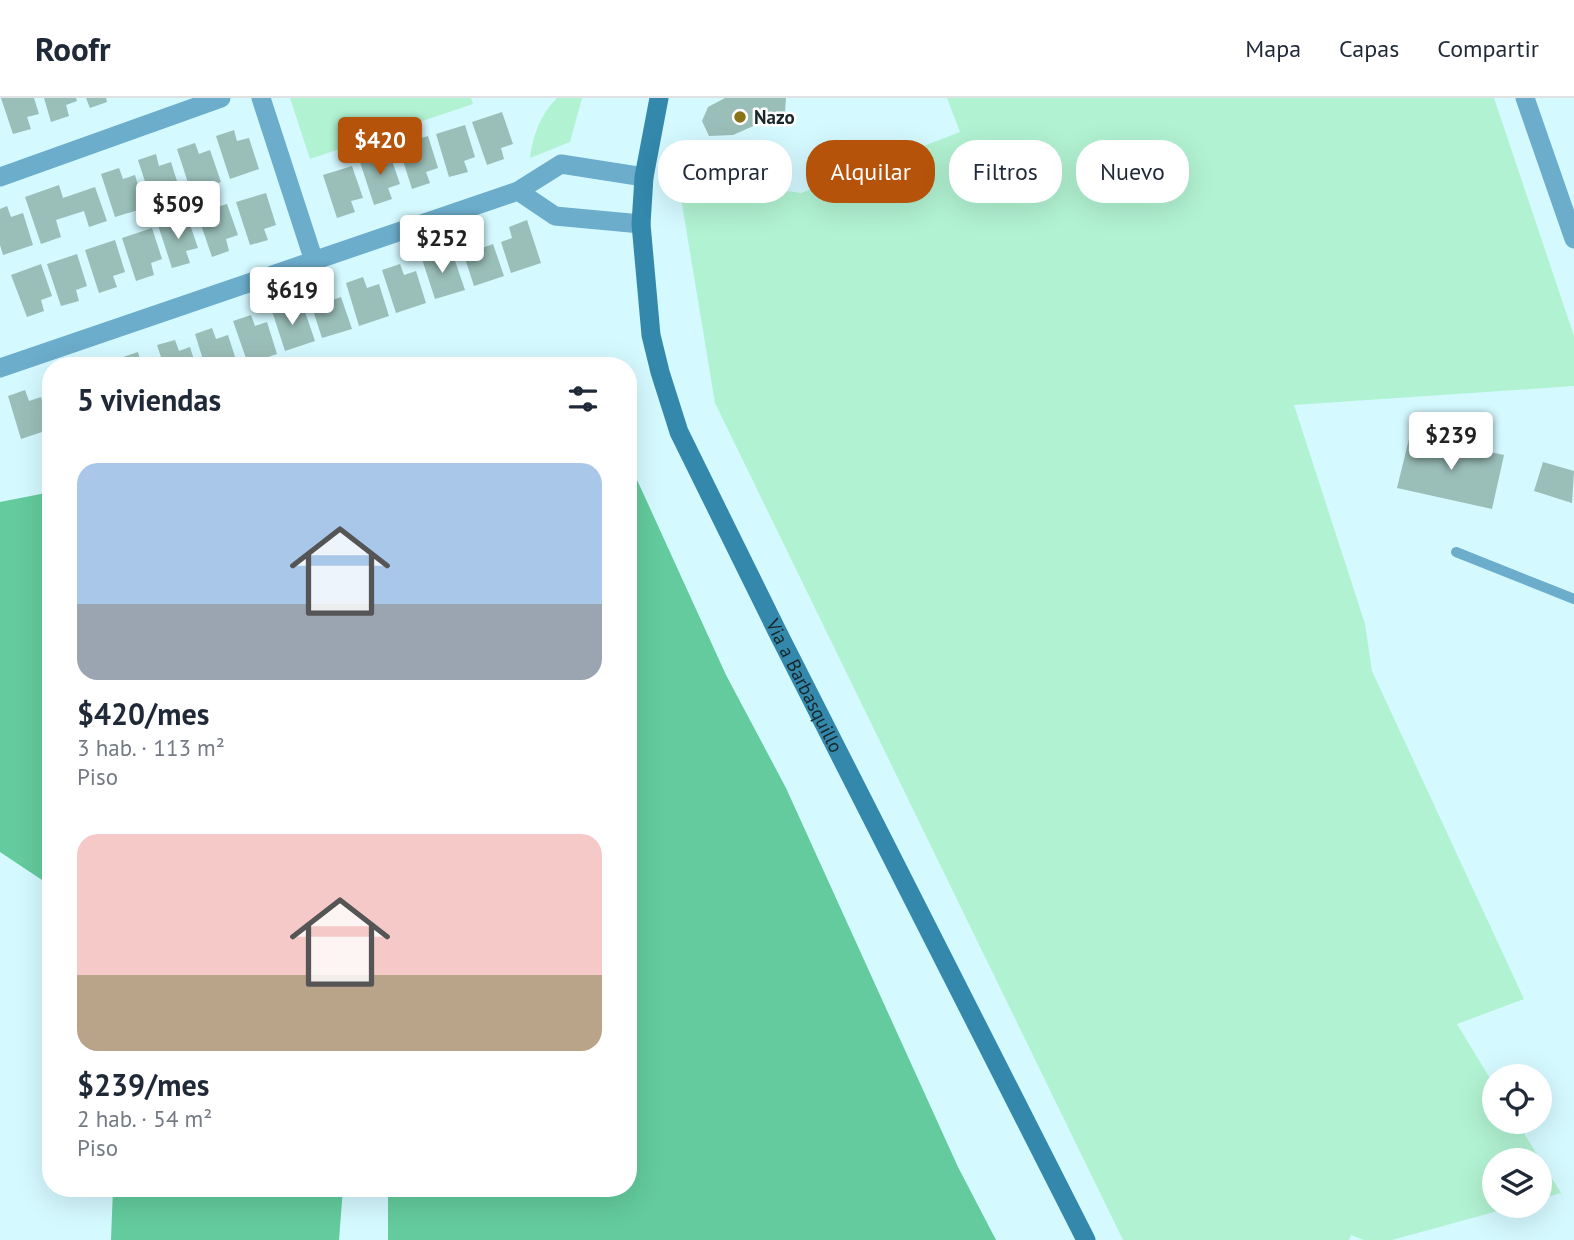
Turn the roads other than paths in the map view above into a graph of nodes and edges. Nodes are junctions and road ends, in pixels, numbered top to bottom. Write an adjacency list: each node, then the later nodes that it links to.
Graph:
1 (221, 98): 5 (street)
2 (261, 98): 10 (street)
3 (659, 98): 6 (main road, Via a Barbasquillo)
4 (1525, 98): 9 (street)
5 (0, 177)
6 (643, 177): 7 (street); 8 (main road, Via a Barbasquillo)
7 (518, 191): 8 (street); 10 (street)
8 (641, 224): 14 (main road, Via a Barbasquillo)
9 (1574, 239)
10 (314, 261): 11 (street)
11 (0, 368)
12 (1456, 552): 13 (lane)
13 (1574, 599)
14 (1086, 1240)

